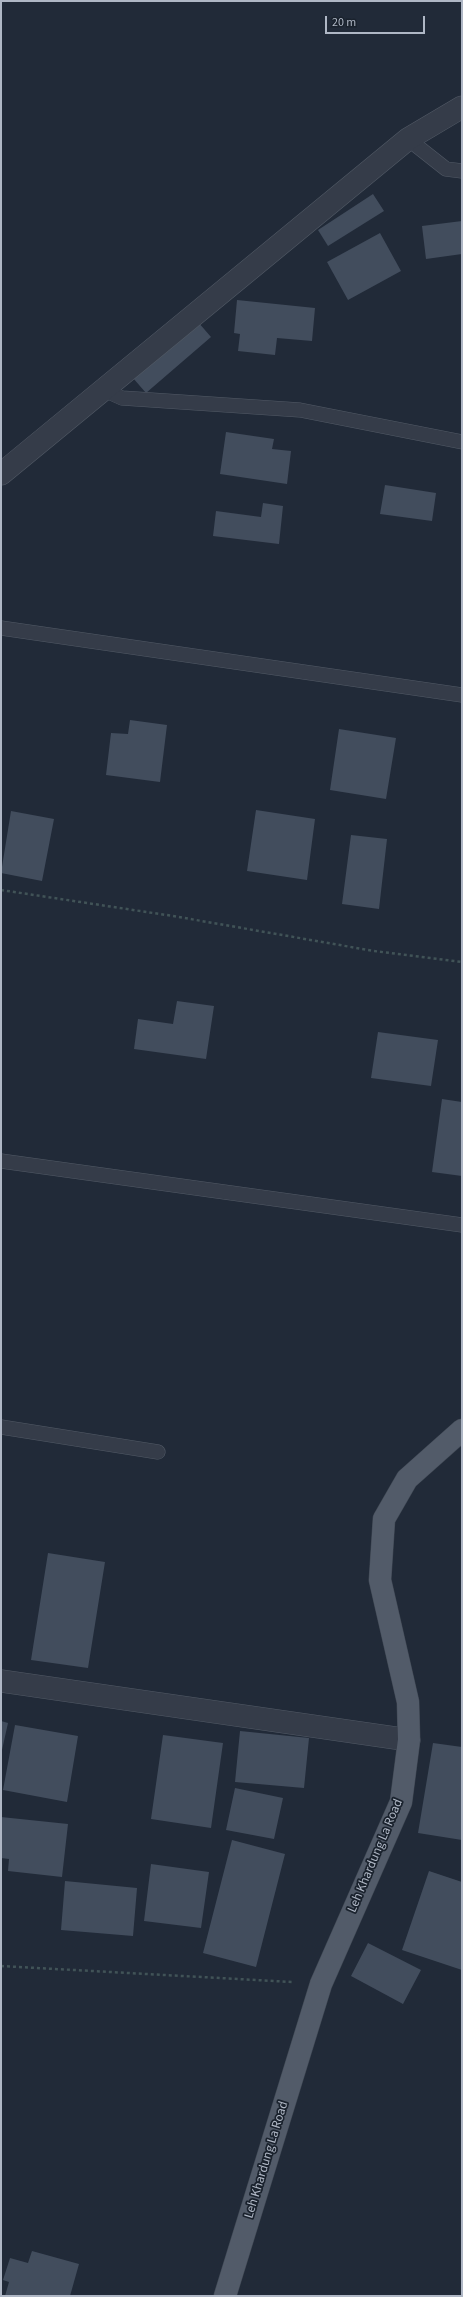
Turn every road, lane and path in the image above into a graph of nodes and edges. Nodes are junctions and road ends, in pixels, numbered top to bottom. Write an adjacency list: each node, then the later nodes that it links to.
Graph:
1 (462, 107): 2 (street)
2 (408, 139): 3 (lane); 4 (street)
3 (462, 171)
4 (102, 389): 5 (lane); 6 (street)
5 (462, 442)
6 (1, 474)
7 (1, 628): 8 (lane)
8 (462, 695)
9 (1, 890): 10 (path)
10 (462, 962)
11 (1, 1161): 12 (lane)
12 (462, 1225)
13 (1, 1427): 15 (lane)
14 (462, 1430): 17 (main road, Leh Khardung La Road)
15 (158, 1452)
16 (1, 1681): 17 (street)
17 (409, 1740): 19 (main road, Leh Khardung La Road)
18 (1, 1966): 19 (path)
19 (321, 1984): 20 (main road, Leh Khardung La Road)
20 (225, 2296)

